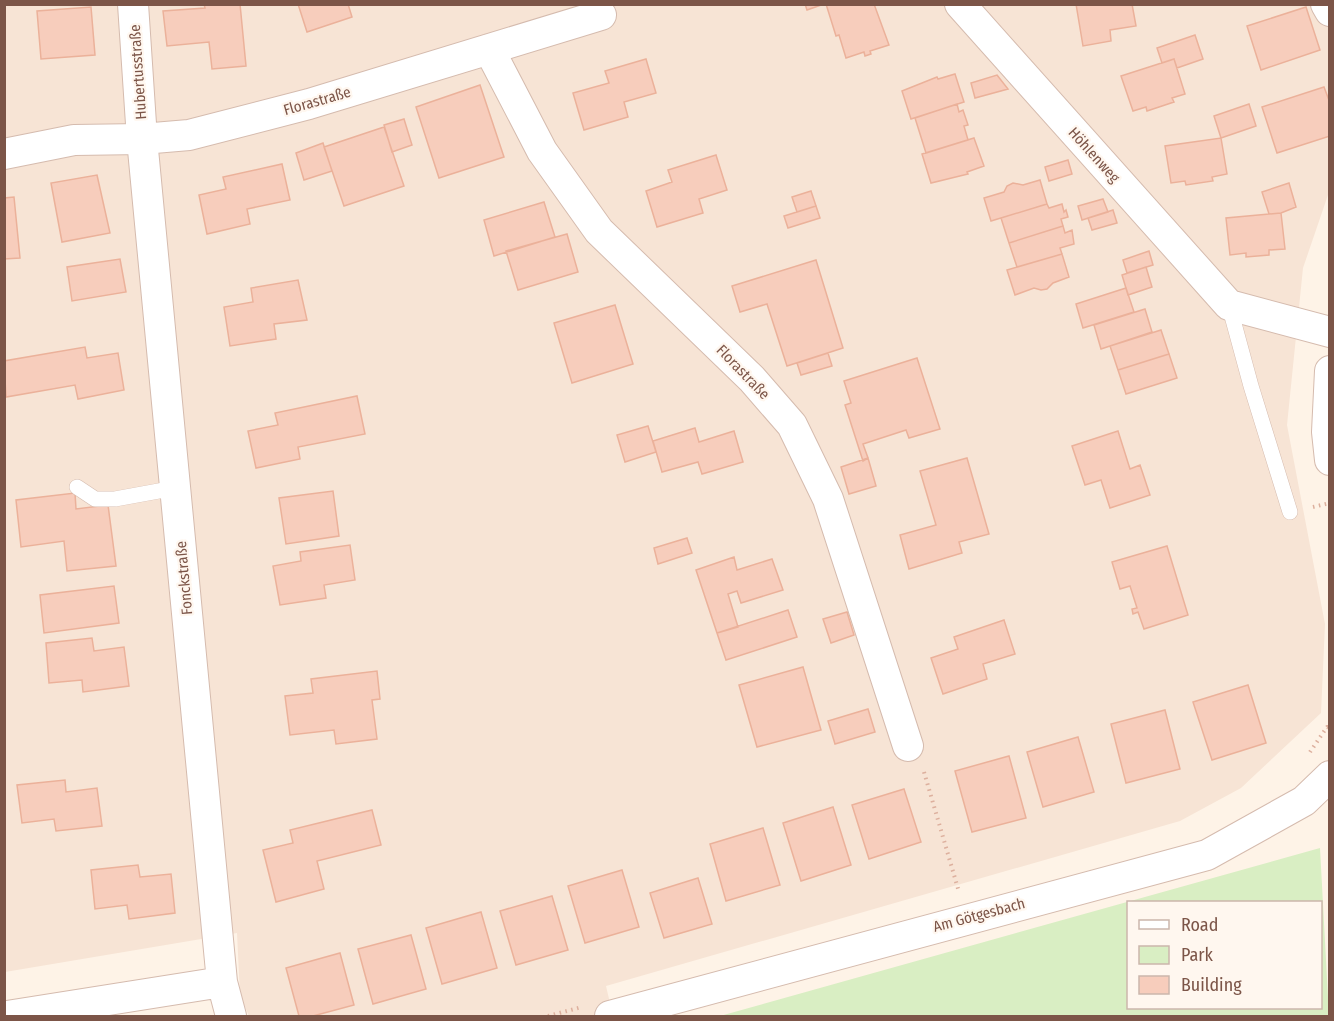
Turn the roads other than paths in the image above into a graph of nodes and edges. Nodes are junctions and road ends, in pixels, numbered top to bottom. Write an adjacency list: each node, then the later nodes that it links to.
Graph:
1 (133, 4): 7 (street, Hubertusstraße)
2 (960, 4): 9 (street, Höhlenweg)
3 (1326, 4): 4 (street)
4 (1329, 10)
5 (601, 15): 6 (street, Florastraße)
6 (489, 49): 7 (street, Florastraße); 16 (street, Florastraße)
7 (142, 139): 8 (street, Florastraße); 14 (street, Fonckstraße)
8 (4, 154)
9 (1229, 305): 10 (street); 15 (lane, Höhlenweg)
10 (1329, 332)
11 (1329, 371): 12 (street)
12 (1329, 460)
13 (77, 487): 14 (lane)
14 (175, 488): 18 (street, Fonckstraße)
15 (1290, 512)
16 (908, 746)
17 (1329, 776): 21 (street, Am Götgesbach)
18 (222, 982): 19 (street); 20 (street, Fonckstraße)
19 (6, 1017)
20 (231, 1017)
21 (610, 1017)

